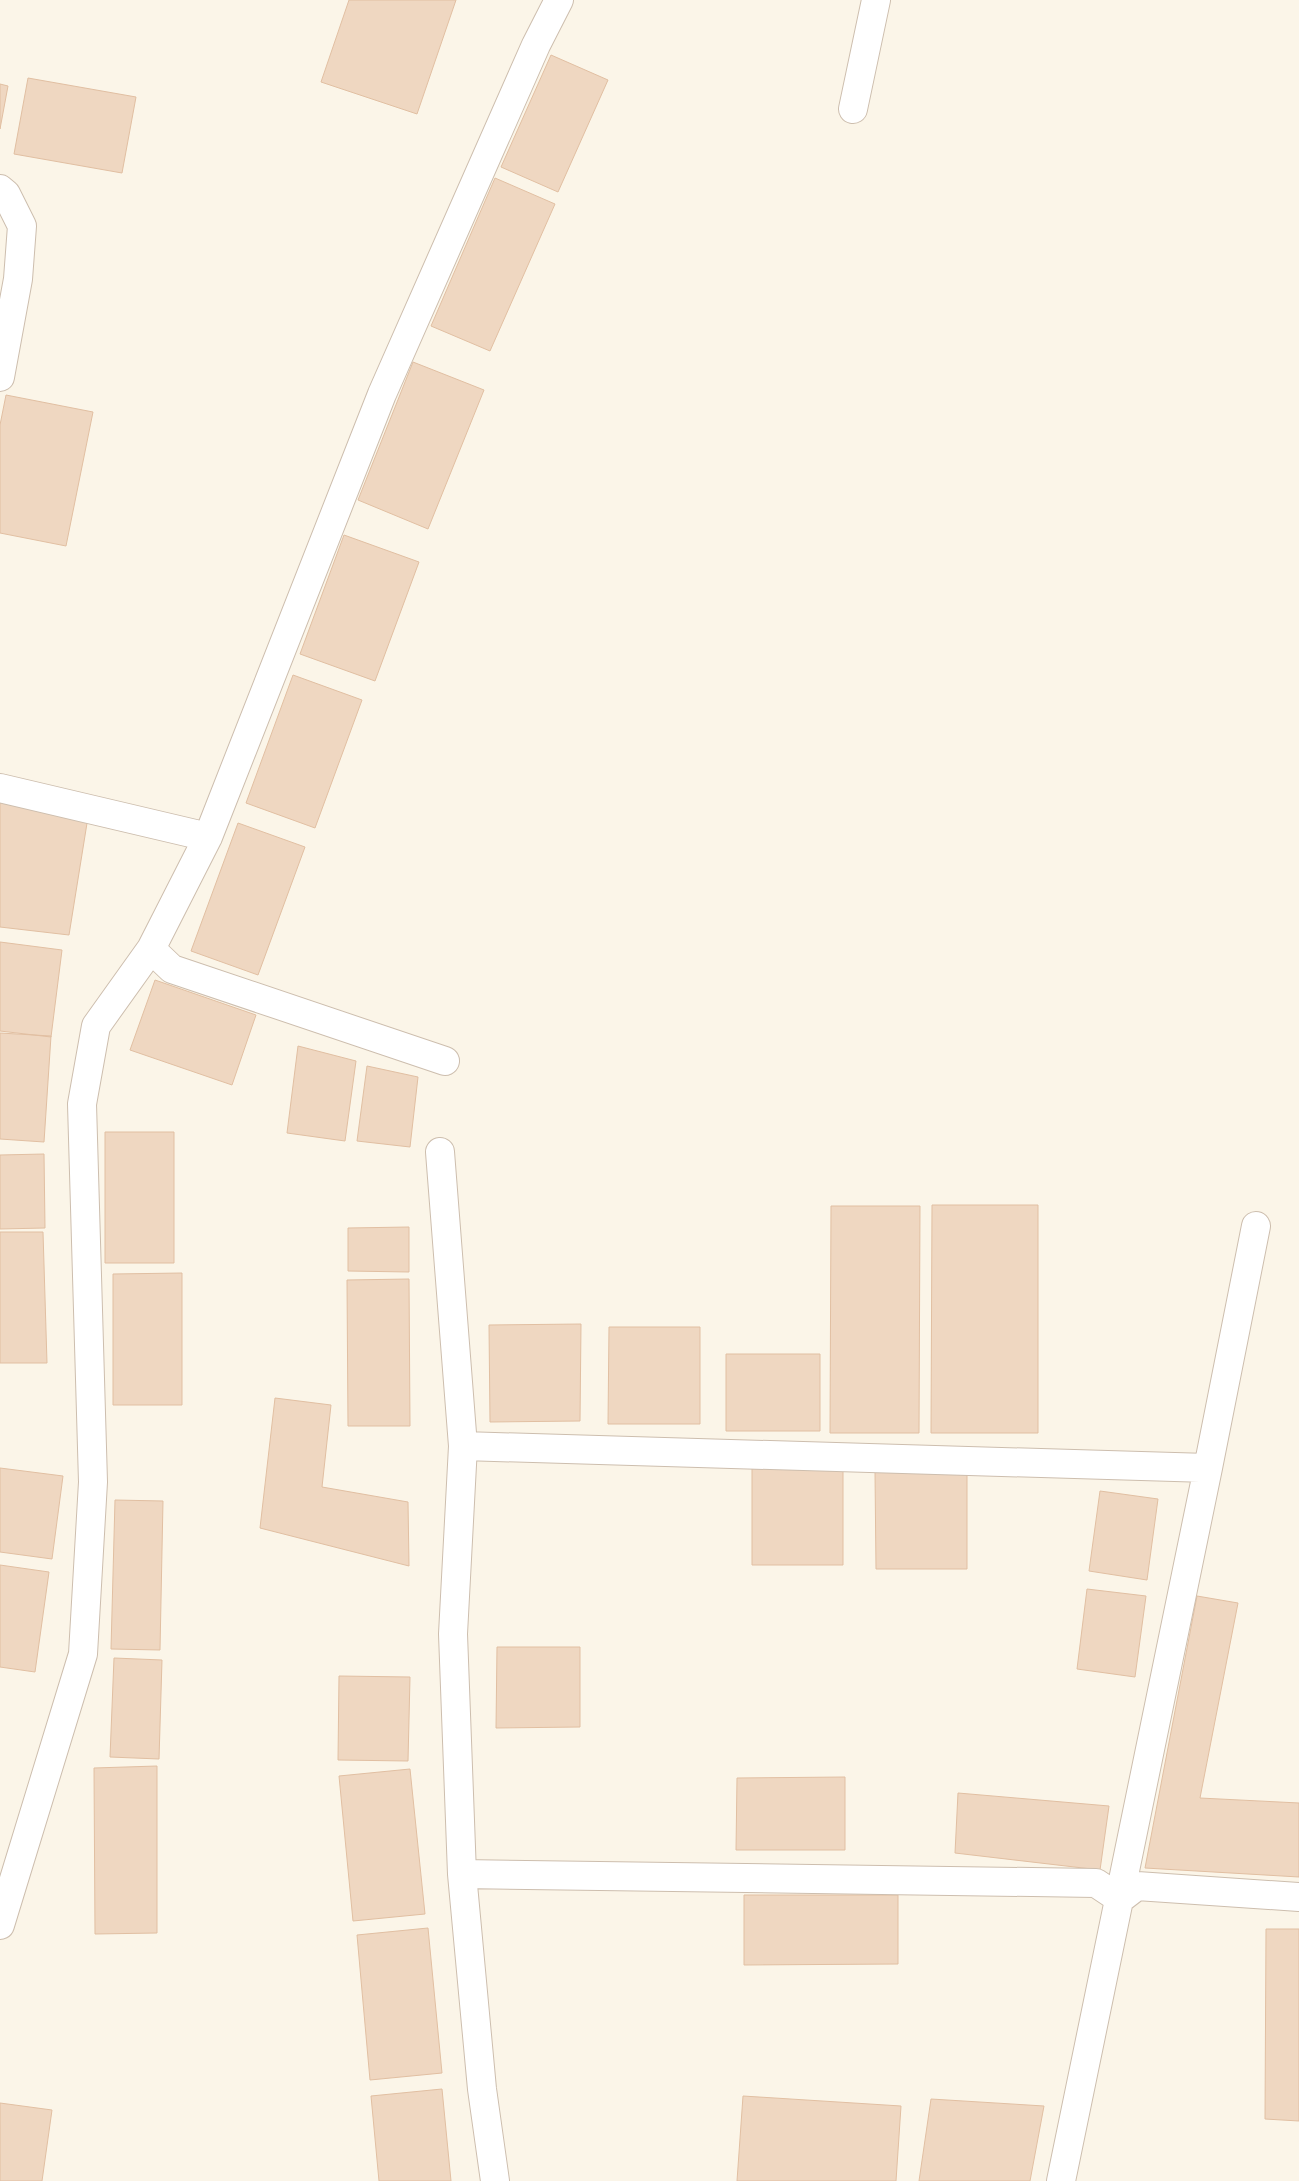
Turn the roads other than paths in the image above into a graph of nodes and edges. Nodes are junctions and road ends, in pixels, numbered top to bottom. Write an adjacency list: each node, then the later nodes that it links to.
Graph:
1 (559, 0): 7 (street)
2 (876, 0): 3 (street)
3 (853, 109)
4 (0, 189): 5 (street)
5 (0, 376)
6 (0, 788): 7 (street)
7 (208, 837): 8 (street)
8 (151, 949): 9 (street); 17 (street)
9 (445, 1061)
10 (440, 1152): 12 (street)
11 (1256, 1226): 13 (street)
12 (463, 1446): 13 (street); 14 (street)
13 (1208, 1468): 16 (street)
14 (462, 1874): 16 (street); 18 (street)
15 (1299, 1897): 16 (street)
16 (1120, 1898): 19 (street)
17 (0, 1925)
18 (495, 2181)
19 (1061, 2181)

